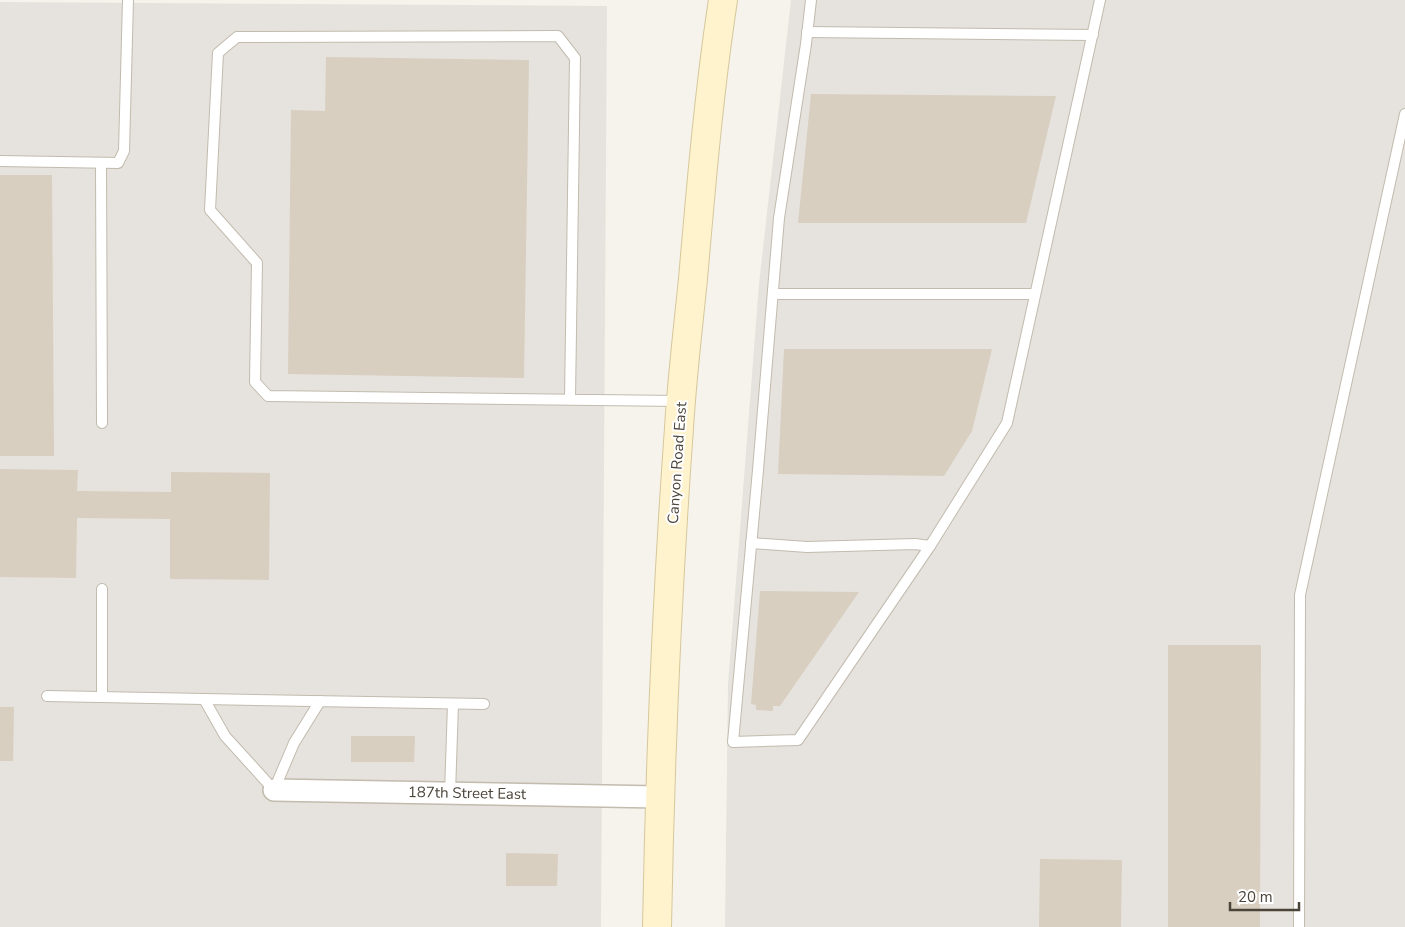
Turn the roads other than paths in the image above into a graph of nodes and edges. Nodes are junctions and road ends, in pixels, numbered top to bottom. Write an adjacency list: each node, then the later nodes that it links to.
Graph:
1 (128, 0): 9 (lane)
2 (723, 0): 13 (main road, Canyon Road East)
3 (811, 0): 5 (lane)
4 (1100, 0): 6 (lane)
5 (807, 32): 6 (lane); 10 (lane)
6 (1093, 35): 11 (lane)
7 (1405, 114): 28 (lane)
8 (0, 161): 9 (lane)
9 (101, 163): 14 (lane)
10 (773, 294): 11 (lane); 15 (lane)
11 (1035, 294): 16 (lane)
12 (570, 400): 12 (lane); 13 (lane)
13 (681, 401): 26 (main road, Canyon Road East)
14 (102, 423)
15 (751, 543): 16 (lane); 16 (lane)
16 (930, 546)
17 (102, 589): 19 (lane)
18 (47, 696): 19 (lane)
19 (102, 697): 20 (lane)
20 (204, 699): 21 (lane); 24 (lane)
21 (320, 701): 22 (lane); 24 (lane)
22 (453, 704): 23 (lane); 25 (lane)
23 (484, 704)
24 (274, 790): 25 (street, 187th Street East)
25 (450, 793): 26 (street, 187th Street East)
26 (660, 797): 27 (main road, Canyon Road East)
27 (657, 927)
28 (1299, 927)

